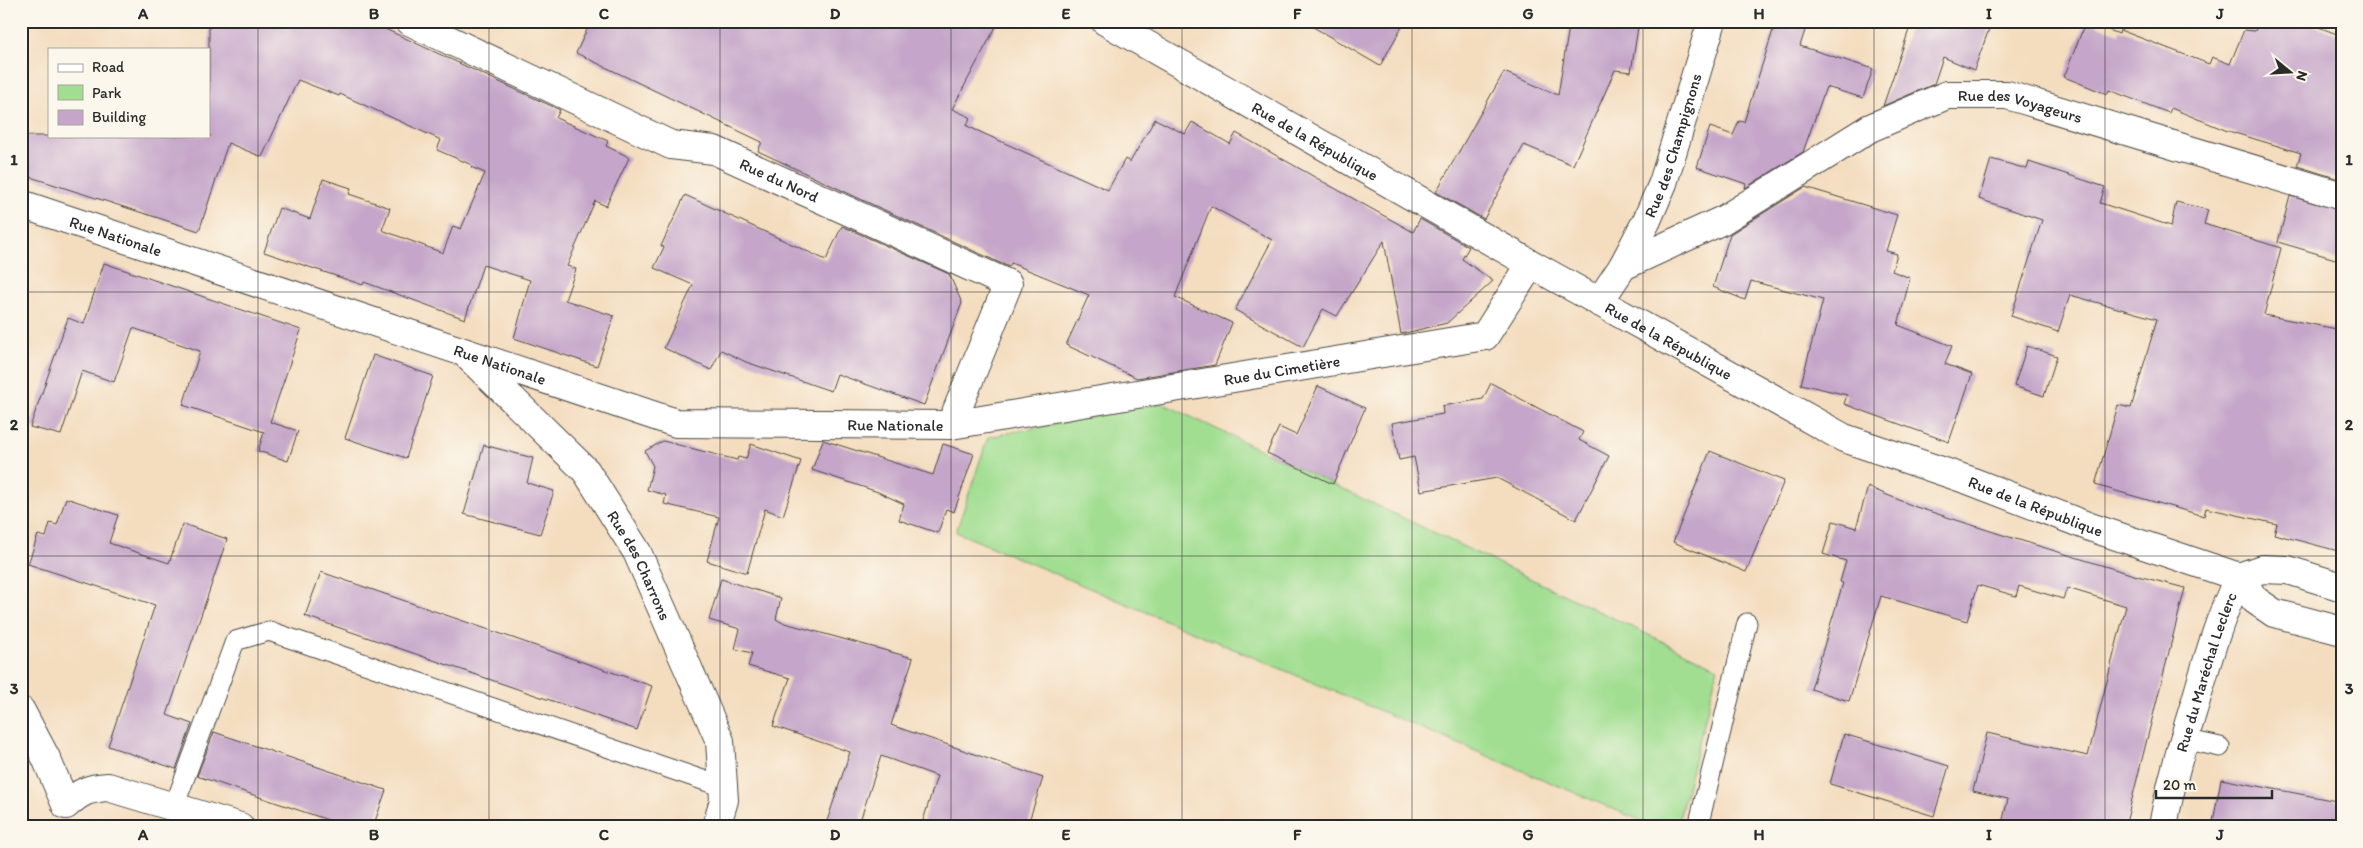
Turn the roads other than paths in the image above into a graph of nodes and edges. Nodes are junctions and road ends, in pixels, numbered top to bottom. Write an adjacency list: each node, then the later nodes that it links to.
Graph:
1 (409, 21): 11 (street, Rue du Nord)
2 (1106, 21): 6 (street, Rue de la République)
3 (1712, 21): 7 (street, Rue des Champignons)
4 (2342, 196): 7 (street, Rue des Voyageurs)
5 (21, 204): 9 (street, Rue Nationale)
6 (1531, 264): 8 (street, Rue de la République); 10 (street, Rue du Cimetière)
7 (1623, 266): 8 (street)
8 (1598, 302): 12 (street, Rue de la République)
9 (464, 352): 11 (street, Rue Nationale); 19 (street, Rue des Charrons)
10 (995, 417): 11 (street, Rue Nationale)
11 (951, 425)
12 (2239, 577): 13 (street); 15 (street); 17 (street, Rue du Maréchal Leclerc)
13 (2342, 587)
14 (1747, 623): 24 (lane)
15 (2342, 631)
16 (21, 711): 21 (street)
17 (2184, 739): 18 (lane); 25 (street, Rue du Maréchal Leclerc)
18 (2220, 748)
19 (723, 786): 20 (lane); 23 (street, Rue des Charrons)
20 (174, 807): 21 (street); 22 (street)
21 (62, 816)
22 (240, 827)
23 (716, 827)
24 (1698, 827)
25 (2163, 827)

